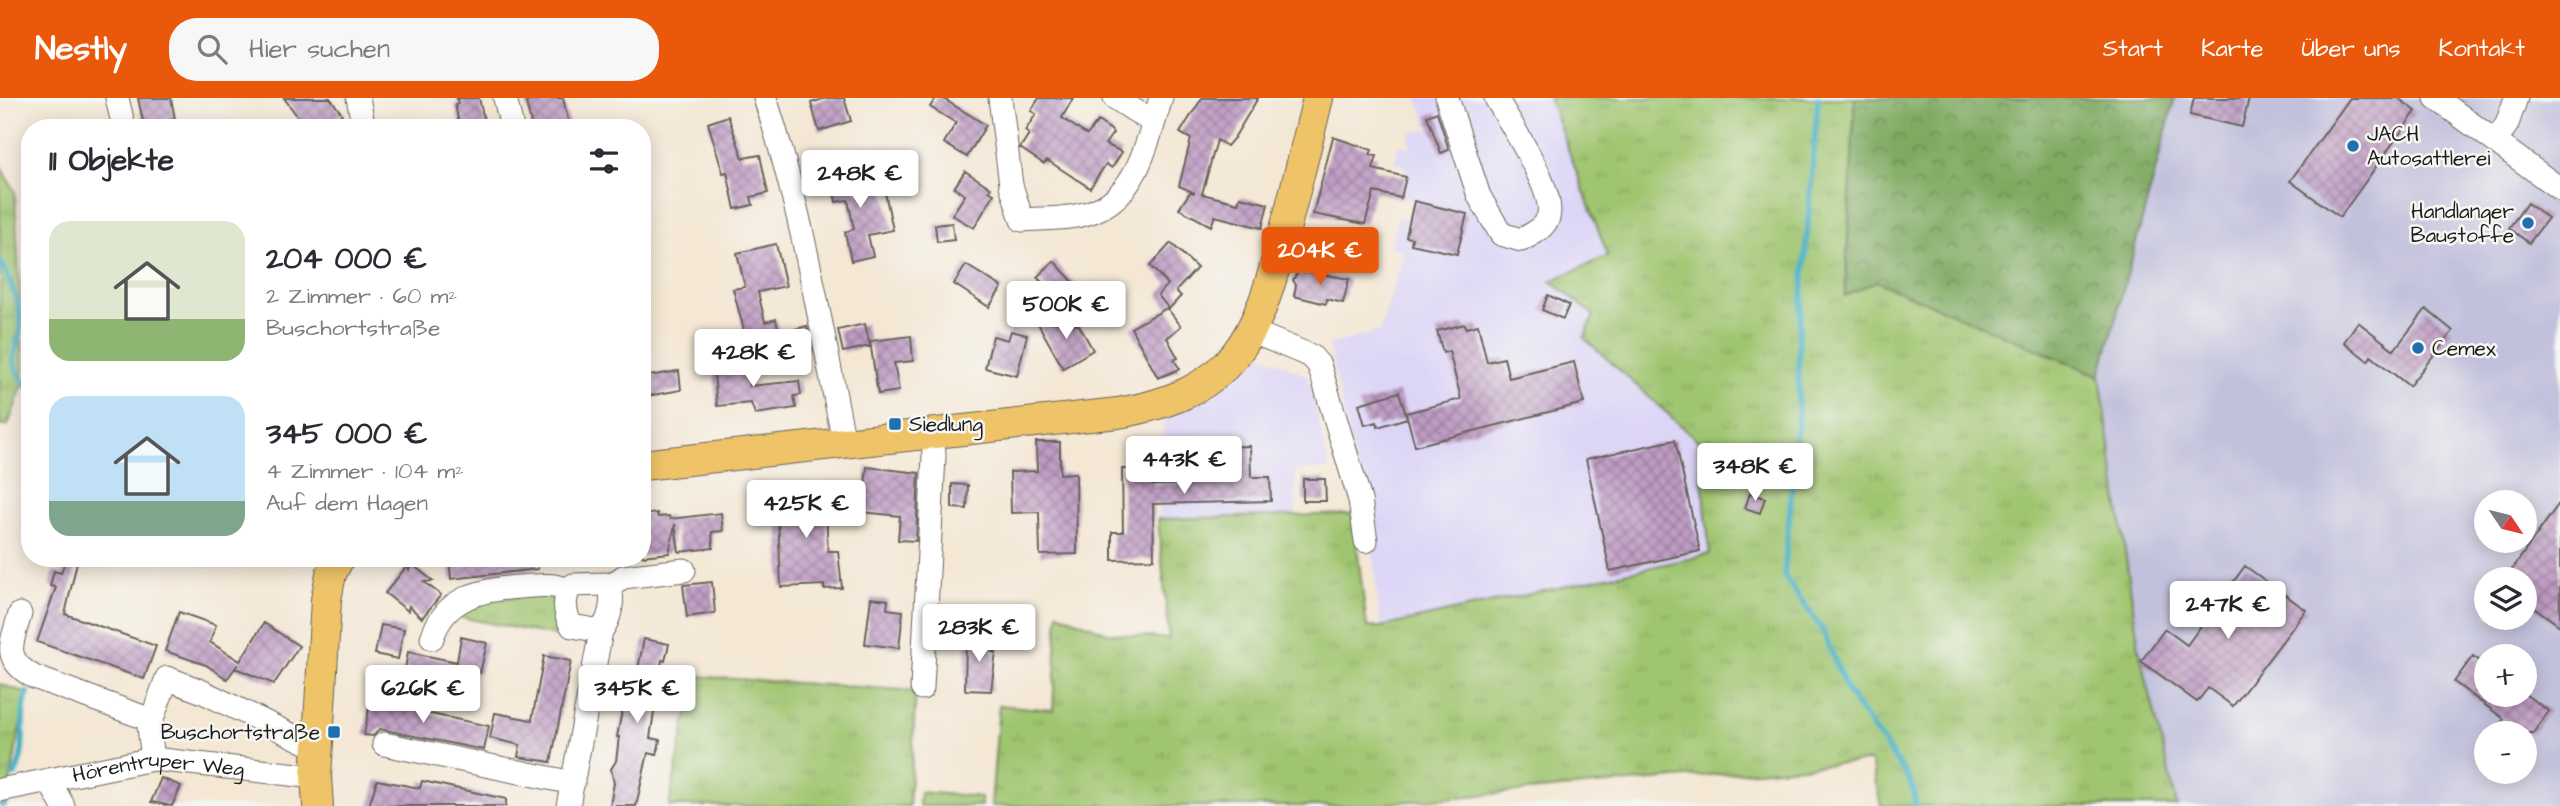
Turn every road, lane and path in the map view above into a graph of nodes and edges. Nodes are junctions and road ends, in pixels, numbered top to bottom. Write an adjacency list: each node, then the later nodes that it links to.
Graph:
1 (117, 98): 13 (street)
2 (358, 98): 14 (street)
3 (505, 98): 15 (street)
4 (765, 98): 21 (street)
5 (1000, 98): 16 (street)
6 (1115, 98): 16 (street)
7 (1161, 98): 16 (street)
8 (1318, 98): 19 (main road)
9 (1447, 98): 10 (street)
10 (1496, 98)
11 (2436, 98): 17 (street)
12 (2516, 98): 17 (street)
13 (122, 119)
14 (362, 119)
15 (510, 119)
16 (1153, 122)
17 (2496, 141): 18 (street)
18 (2560, 189)
19 (1252, 332): 20 (main road); 23 (street)
20 (933, 432): 21 (main road); 31 (street)
21 (844, 442): 22 (main road)
22 (651, 464)
23 (1366, 541)
24 (335, 567): 35 (main road)
25 (684, 570): 26 (street)
26 (610, 587): 27 (street); 29 (street)
27 (568, 590): 29 (street); 30 (street)
28 (20, 614): 32 (street)
29 (601, 631): 37 (street)
30 (432, 639)
31 (922, 688)
32 (151, 720): 34 (street); 35 (street)
33 (384, 744): 37 (street)
34 (153, 759): 35 (street, Hörentruper Weg); 36 (street, Hörentruper Weg)
35 (317, 777)
36 (49, 780): 38 (street, Hörentruper Weg); 39 (street)
37 (573, 783): 40 (street)
38 (0, 790)
39 (64, 806)
40 (568, 806)

